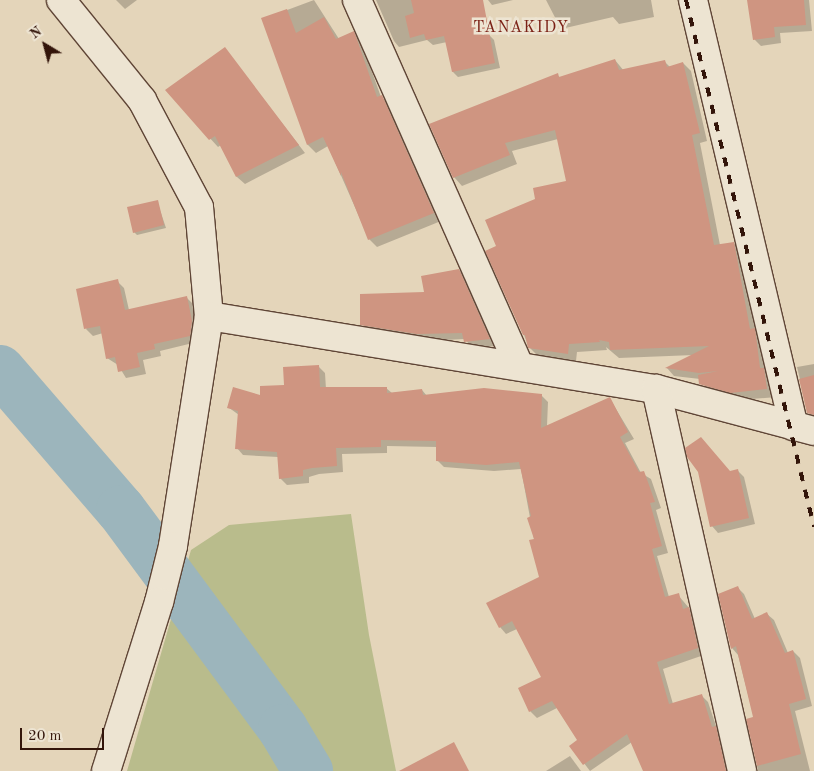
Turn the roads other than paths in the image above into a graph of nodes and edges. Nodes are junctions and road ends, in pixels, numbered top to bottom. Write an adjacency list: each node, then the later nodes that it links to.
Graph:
1 (61, 0): 4 (street)
2 (357, 0): 5 (street)
3 (693, 0): 7 (street)
4 (209, 316): 5 (street); 8 (street)
5 (519, 366): 6 (street)
6 (656, 389): 7 (street); 9 (street)
7 (804, 429)
8 (106, 771)
9 (742, 771)

